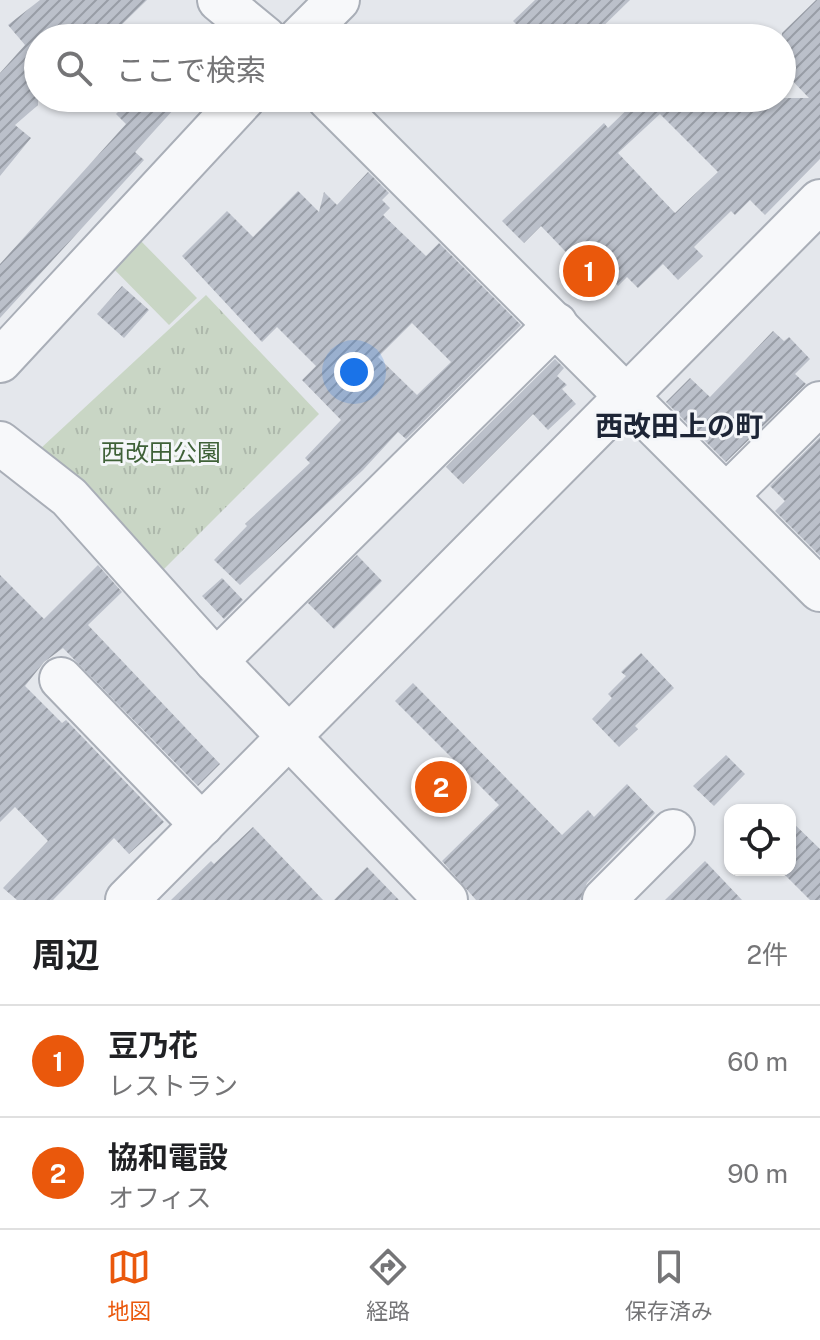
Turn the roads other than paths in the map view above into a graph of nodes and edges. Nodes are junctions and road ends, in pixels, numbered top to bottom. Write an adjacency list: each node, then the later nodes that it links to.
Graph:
1 (219, 0): 3 (street)
2 (338, 0): 4 (street)
3 (248, 24)
4 (314, 24)
5 (231, 112): 9 (street)
6 (342, 112): 8 (street)
7 (820, 201): 10 (street)
8 (556, 324): 10 (street); 15 (street)
9 (0, 361)
10 (628, 396): 13 (street); 17 (street)
11 (820, 403): 13 (street)
12 (0, 443): 15 (street)
13 (727, 495): 14 (street)
14 (820, 590)
15 (216, 661): 17 (street)
16 (61, 679): 18 (street)
17 (289, 734): 18 (street); 21 (street)
18 (202, 825): 20 (street)
19 (673, 831): 22 (street)
20 (127, 900)
21 (446, 900)
22 (604, 900)

